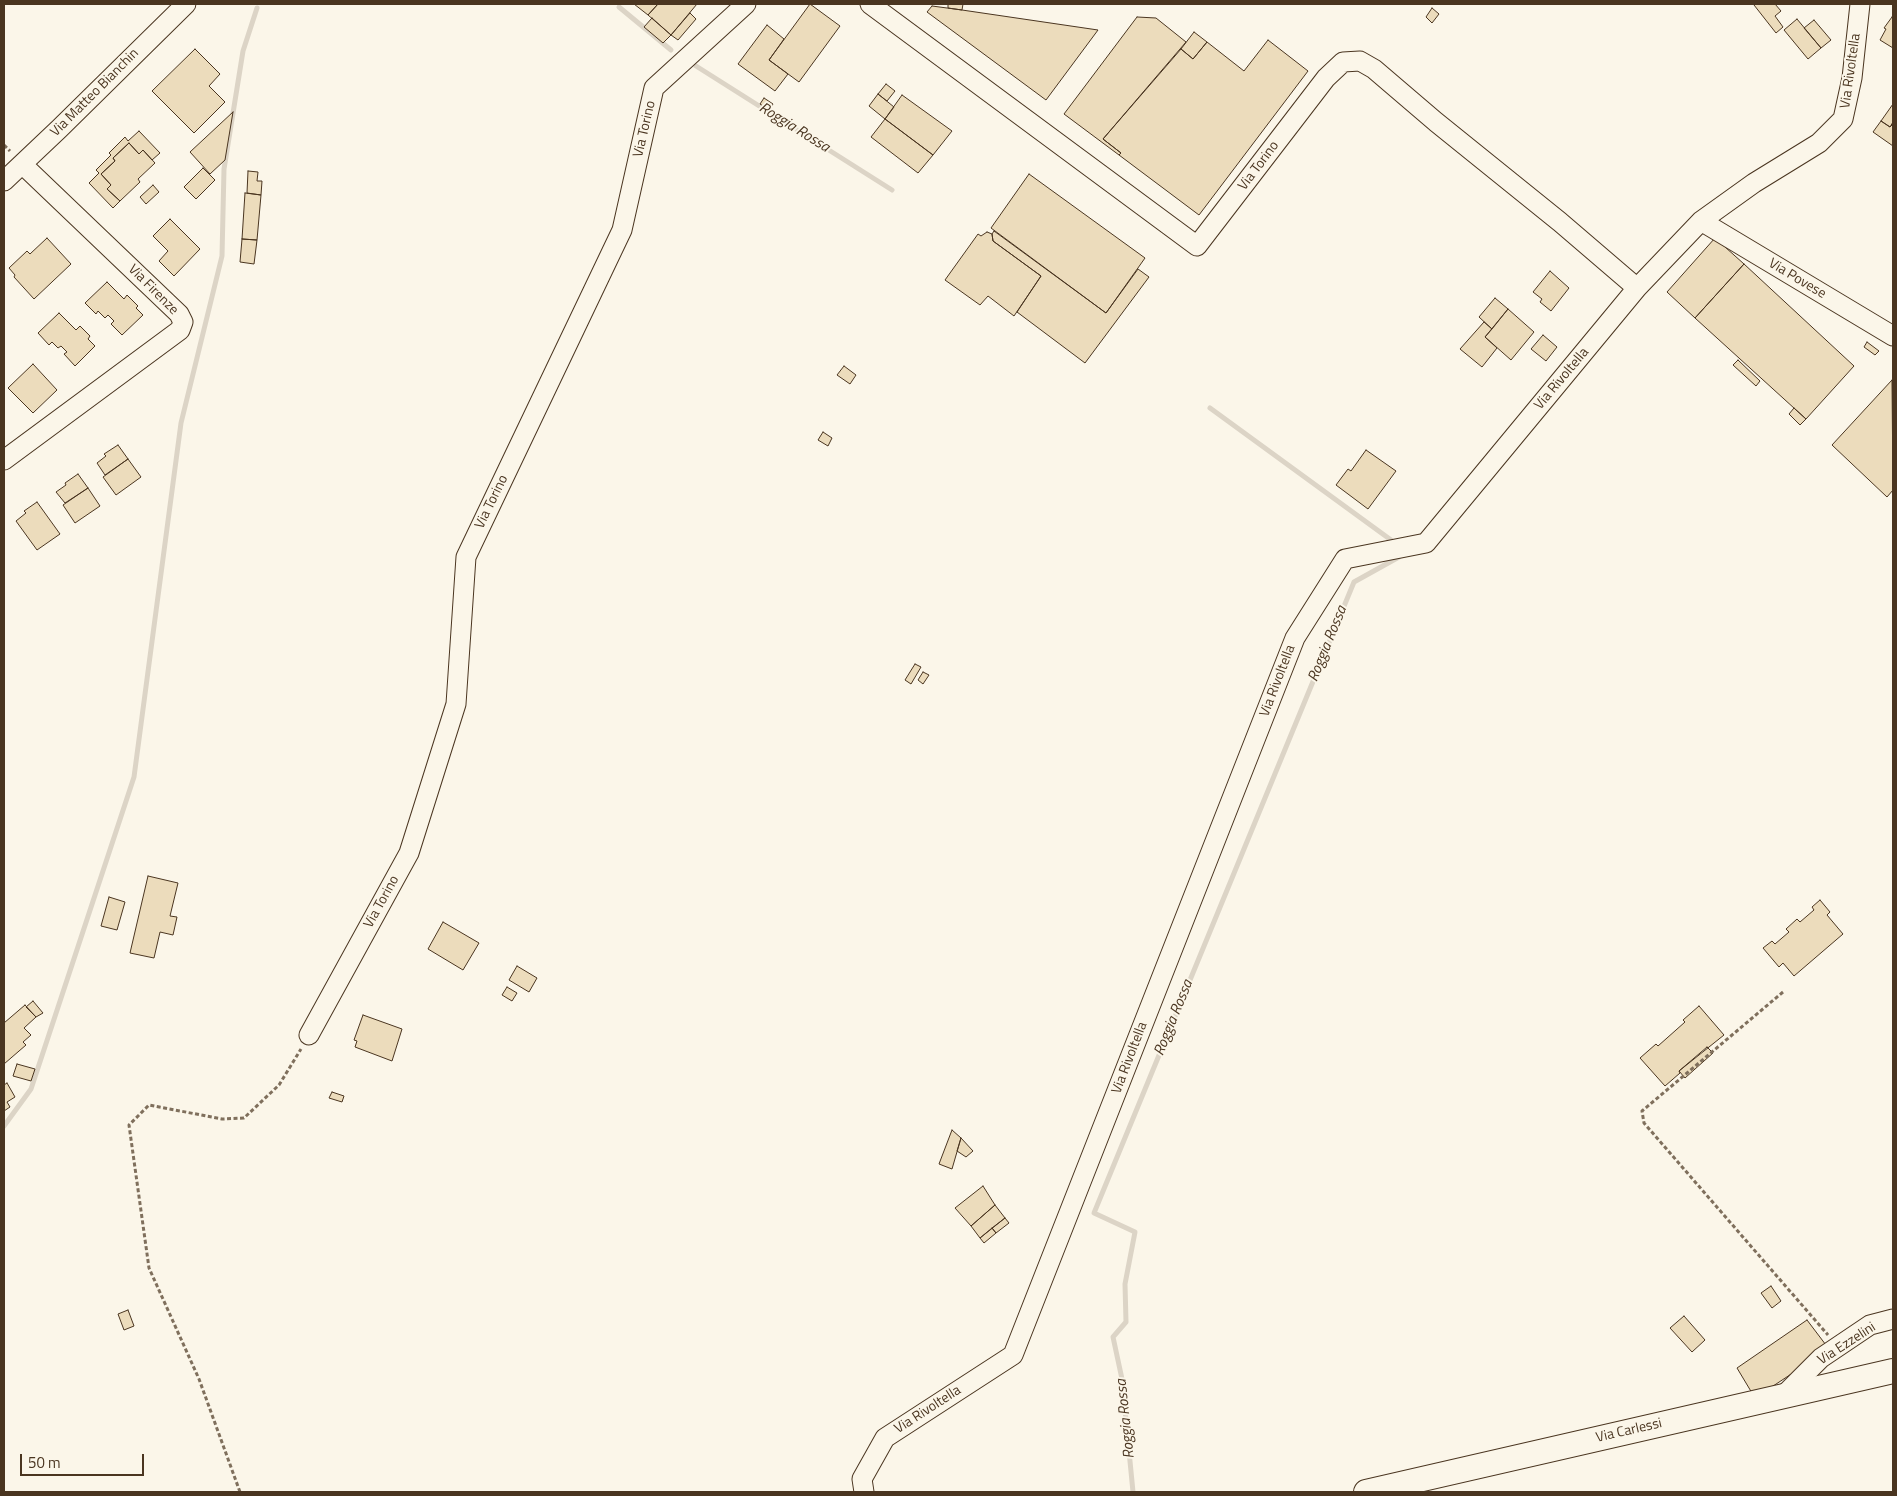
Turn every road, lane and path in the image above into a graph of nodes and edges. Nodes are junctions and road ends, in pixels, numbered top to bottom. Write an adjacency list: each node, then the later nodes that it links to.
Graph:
1 (186, 4): 5 (street, Via Matteo Bianchin)
2 (746, 4): 12 (street, Via Torino)
3 (870, 4): 8 (street, Via Torino)
4 (1860, 4): 7 (street, Via Rivoltella)
5 (22, 164): 6 (street, Via Matteo Bianchin); 10 (street, Via Firenze)
6 (4, 182)
7 (1701, 221): 8 (street, Via Rivoltella); 9 (street, Via Povese)
8 (1637, 288): 18 (street, Via Rivoltella)
9 (1893, 336)
10 (4, 460)
11 (1783, 992): 14 (path)
12 (309, 1035): 17 (path)
13 (1893, 1318): 14 (street, Via Ezzelini)
14 (1838, 1346): 16 (street, Via Ezzelini)
15 (1893, 1371): 16 (main road, Via Carlessi)
16 (1783, 1396): 19 (main road, Via Carlessi)
17 (240, 1492)
18 (864, 1492)
19 (1366, 1492)

